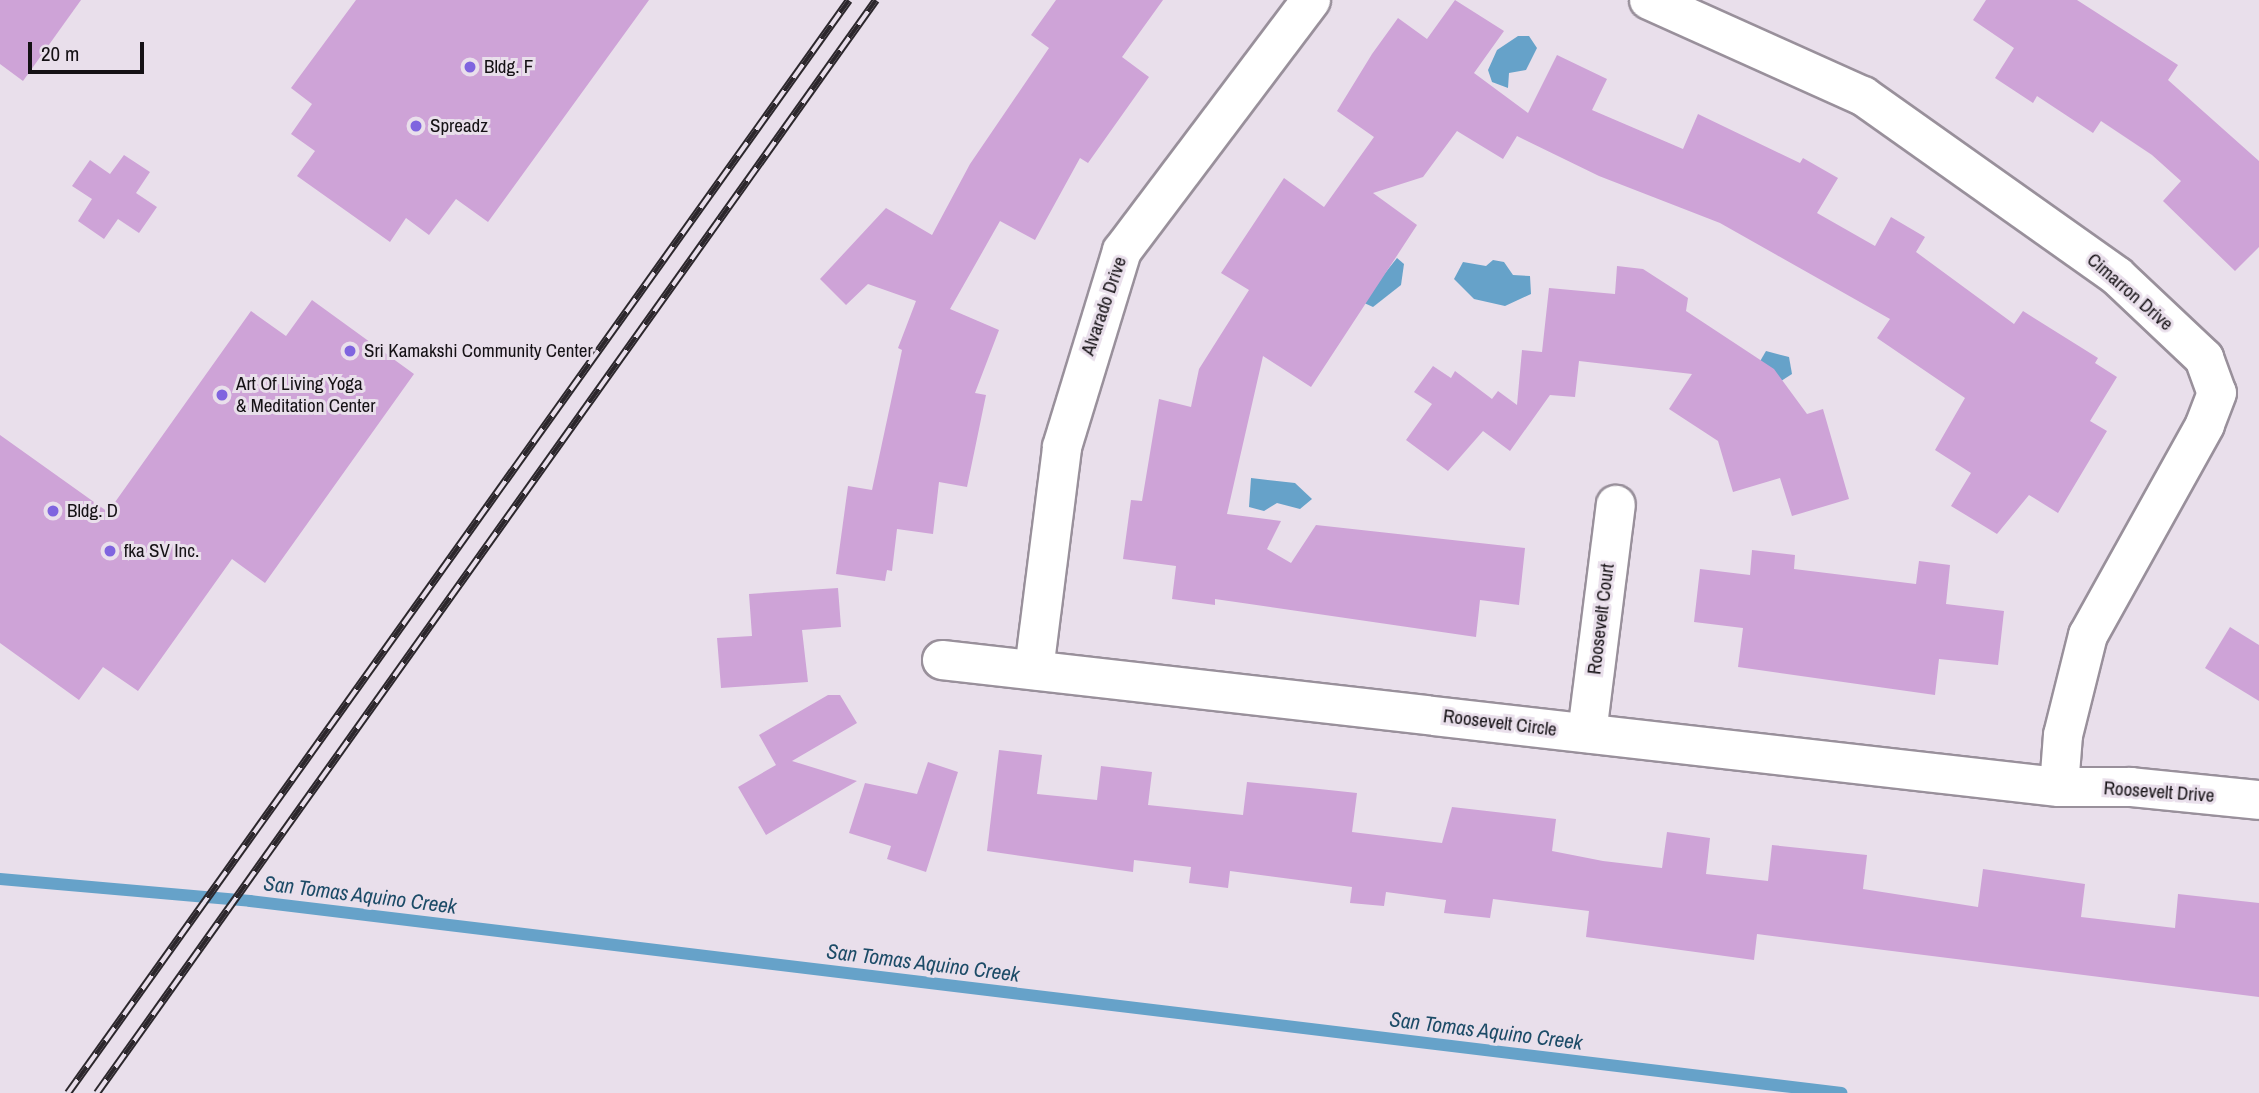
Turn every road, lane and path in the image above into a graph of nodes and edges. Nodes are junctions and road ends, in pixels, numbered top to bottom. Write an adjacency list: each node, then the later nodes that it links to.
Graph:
1 (1311, 0): 5 (street, Alvarado Drive)
2 (1649, 0): 7 (street, Cimarron Drive)
3 (1616, 505): 6 (street, Roosevelt Court)
4 (942, 660): 5 (street, Roosevelt Circle)
5 (1034, 670): 6 (street, Roosevelt Circle)
6 (1587, 733): 7 (street, Roosevelt Circle)
7 (2059, 787): 8 (street, Roosevelt Drive)
8 (2259, 800)

